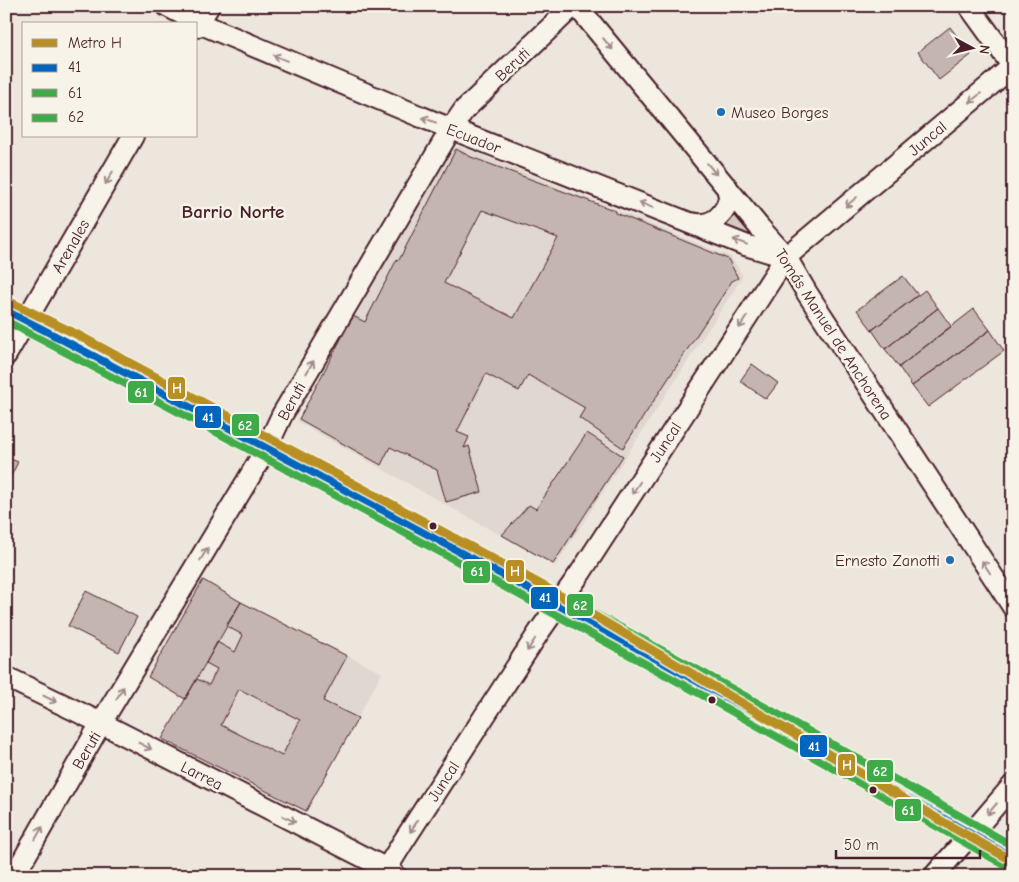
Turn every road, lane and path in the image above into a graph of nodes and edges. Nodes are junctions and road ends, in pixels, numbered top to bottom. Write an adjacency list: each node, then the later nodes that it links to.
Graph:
1 (167, 6): 5 (street, Ecuador)
2 (209, 6): 6 (street)
3 (575, 6): 9 (street, Beruti); 11 (street, Tomás Manuel de Anchorena, one-way to 11)
4 (969, 6): 8 (street)
5 (192, 22)
6 (198, 23)
7 (198, 25): 9 (street, Ecuador, one-way to 7)
8 (1013, 66): 13 (street, Juncal, one-way to 13)
9 (451, 129): 12 (street, Ecuador, one-way to 9); 16 (street, Beruti, one-way to 9)
10 (132, 138): 14 (street, Arenales, one-way to 14)
11 (726, 187): 12 (street); 13 (street, Tomás Manuel de Anchorena)
12 (691, 223): 13 (street, Ecuador, one-way to 12)
13 (786, 257): 17 (street, Juncal, one-way to 17); 18 (street, Tomás Manuel de Anchorena, one-way to 13)
14 (16, 315): 15 (street, Arenales); 16 (main road)
15 (6, 355)
16 (267, 447): 17 (main road); 20 (street, Beruti, one-way to 16)
17 (558, 605): 22 (main road); 24 (street, Juncal, one-way to 24)
18 (1013, 607)
19 (6, 677): 20 (street, Larrea, one-way to 20)
20 (101, 724): 24 (street, Larrea, one-way to 24); 25 (street, Beruti, one-way to 20)
21 (1013, 785): 22 (street, one-way to 22)
22 (971, 834): 23 (main road); 26 (street)
23 (1013, 858)
24 (389, 874)
25 (14, 876)
26 (934, 876)

